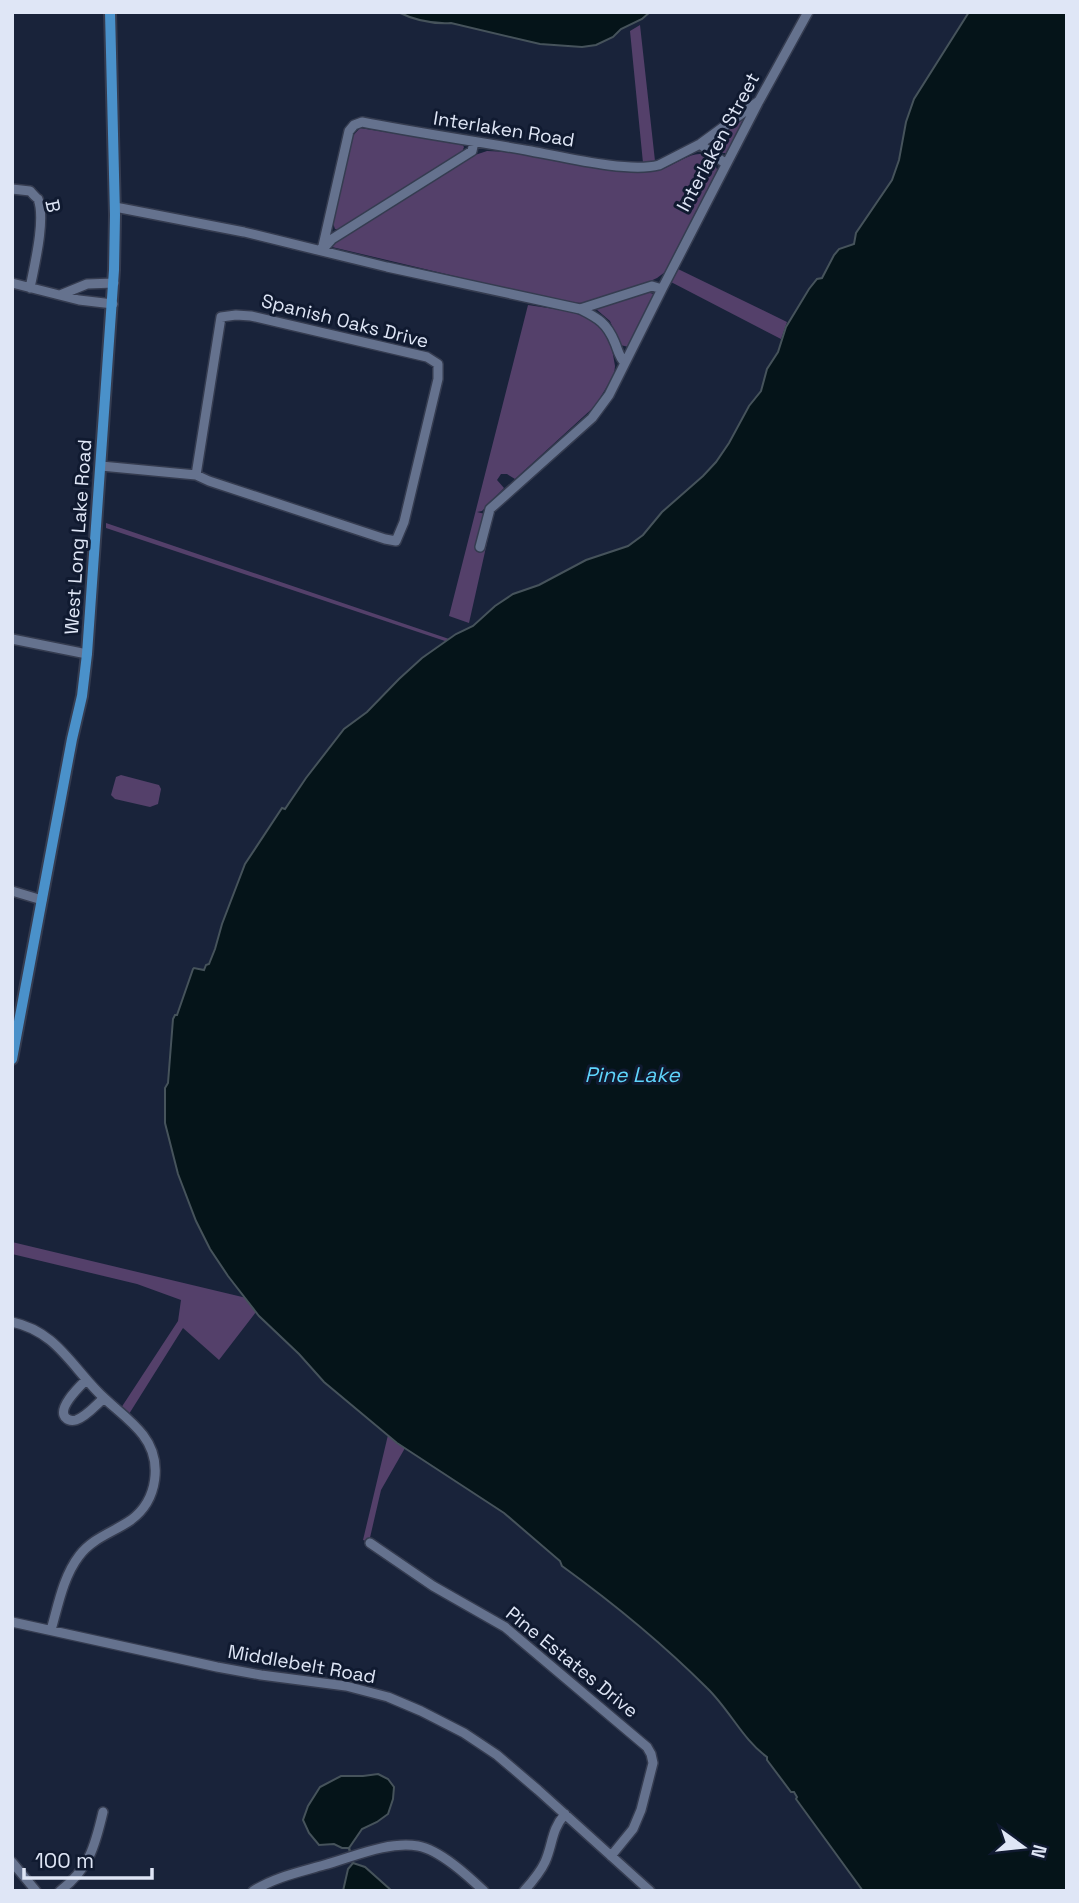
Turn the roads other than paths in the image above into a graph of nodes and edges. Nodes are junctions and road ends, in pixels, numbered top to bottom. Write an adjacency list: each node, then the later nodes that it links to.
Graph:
1 (110, 12): 8 (main road, West Long Lake Road)
2 (808, 12): 3 (street, Interlaken Street)
3 (759, 101): 5 (street, Interlaken Road); 6 (street, Interlaken Street)
4 (474, 142): 5 (street, Interlaken Road); 9 (street); 9 (street, Interlaken Road)
5 (700, 144): 6 (street)
6 (726, 164): 13 (street, Interlaken Street)
7 (12, 189): 12 (street, B)
8 (115, 207): 9 (street); 10 (main road, West Long Lake Road)
9 (322, 250): 16 (street)
10 (114, 283): 14 (street); 15 (main road, West Long Lake Road)
11 (12, 284): 12 (street)
12 (30, 288): 14 (street)
13 (662, 289): 16 (street); 17 (street, Interlaken Street)
14 (60, 295): 15 (street)
15 (113, 304): 18 (main road, West Long Lake Road)
16 (580, 309): 17 (street)
17 (625, 363): 20 (street, Interlaken Street)
18 (101, 466): 19 (street, Spanish Oaks Drive); 22 (main road, West Long Lake Road)
19 (196, 475): 19 (street, Spanish Oaks Drive)
20 (480, 547)
21 (12, 639): 22 (street)
22 (87, 654): 24 (main road, West Long Lake Road)
23 (12, 891): 24 (street)
24 (42, 900): 25 (main road, West Long Lake Road)
25 (13, 1054)
26 (12, 1322): 27 (street)
27 (86, 1380): 28 (street); 28 (street)
28 (104, 1398): 31 (street)
29 (370, 1543): 34 (street, Pine Estates Drive)
30 (12, 1622): 31 (street, Middlebelt Road)
31 (51, 1630): 33 (street, Middlebelt Road)
32 (103, 1812): 37 (street)
33 (565, 1814): 34 (street, Middlebelt Road); 40 (street)
34 (611, 1856): 41 (street, Middlebelt Road)
35 (12, 1862): 36 (street)
36 (36, 1891)
37 (60, 1891)
38 (253, 1891): 39 (street)
39 (484, 1891)
40 (524, 1891)
41 (650, 1891)

